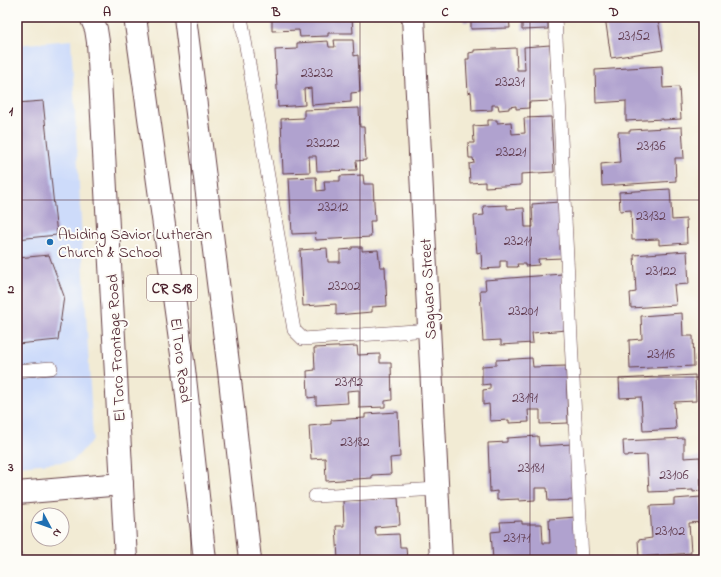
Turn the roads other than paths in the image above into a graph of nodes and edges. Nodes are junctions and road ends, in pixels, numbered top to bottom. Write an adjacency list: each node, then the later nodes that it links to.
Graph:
1 (91, 17): 10 (street, El Toro Frontage Road)
2 (135, 17): 15 (street, El Toro Road / CR S18)
3 (186, 17): 16 (street, CR S18)
4 (241, 17): 7 (lane)
5 (413, 17): 7 (street, Saguaro Street)
6 (555, 17): 18 (lane)
7 (429, 330): 11 (street, Saguaro Street)
8 (50, 368): 9 (lane)
9 (17, 371)
10 (122, 484): 12 (street); 14 (street, El Toro Frontage Road)
11 (438, 489): 13 (lane); 17 (street, Saguaro Street)
12 (17, 493)
13 (315, 496)
14 (126, 560)
15 (205, 560)
16 (250, 560)
17 (441, 560)
18 (582, 560)

